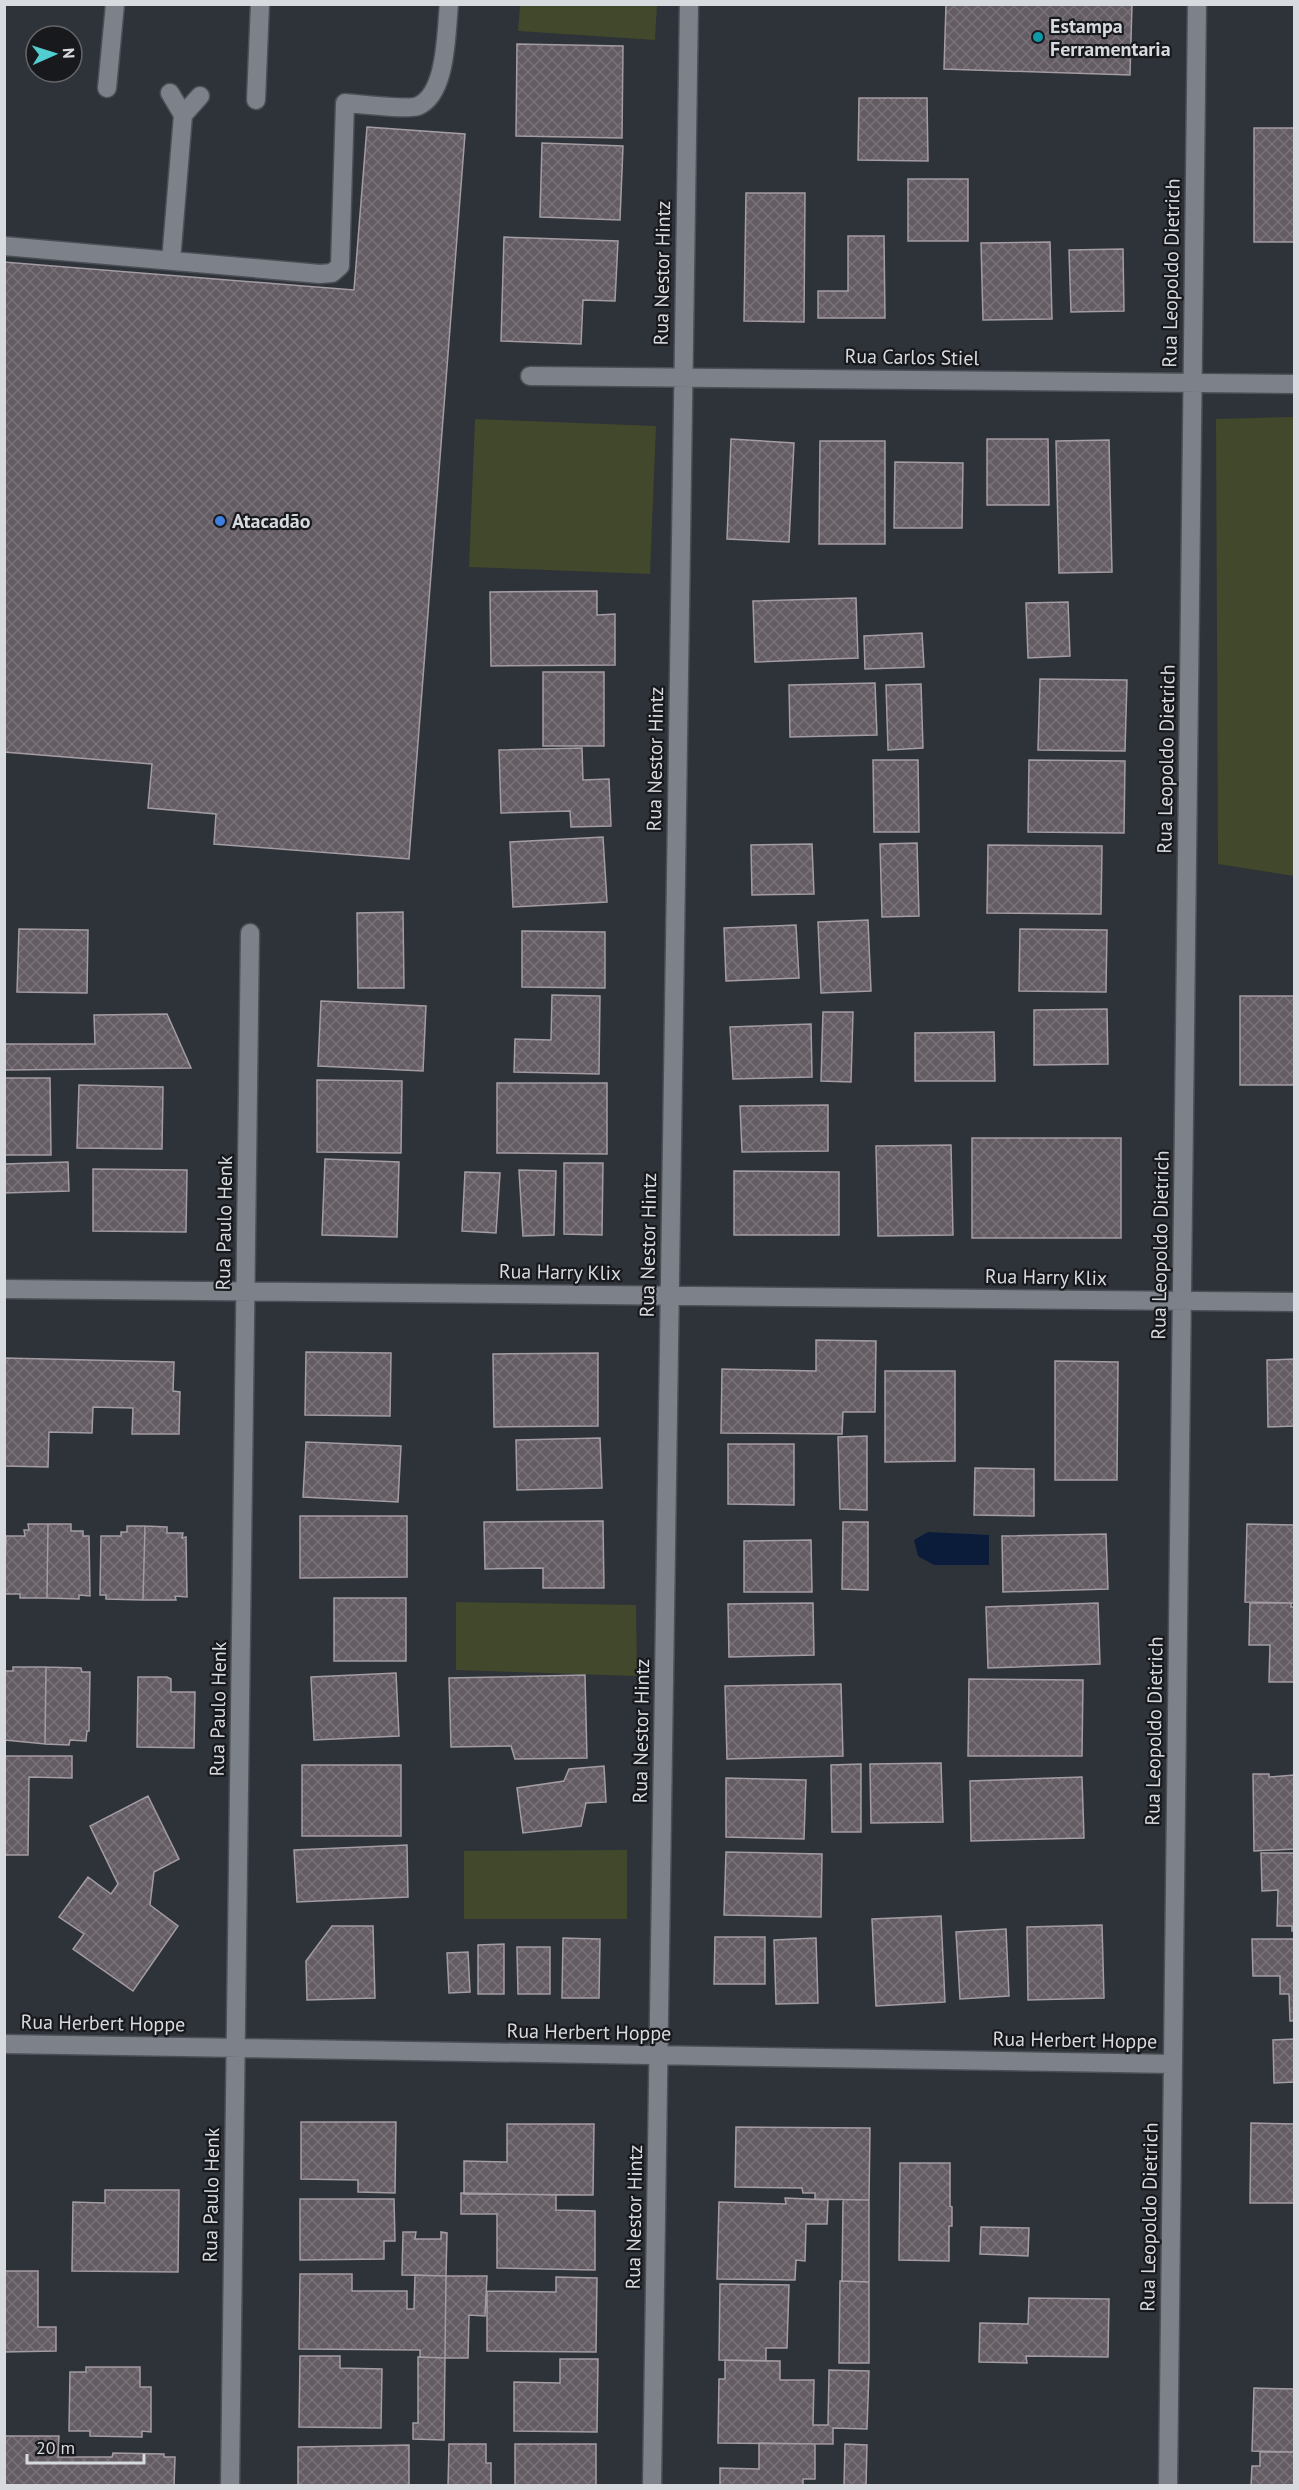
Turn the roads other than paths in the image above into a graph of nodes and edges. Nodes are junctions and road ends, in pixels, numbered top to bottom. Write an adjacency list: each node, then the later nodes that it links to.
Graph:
1 (115, 4): 6 (street)
2 (260, 4): 9 (street)
3 (449, 4): 12 (street)
4 (689, 4): 14 (street, Rua Nestor Hintz)
5 (1197, 4): 15 (street, Rua Leopoldo Dietrich)
6 (107, 88)
7 (170, 93): 10 (street)
8 (200, 96): 10 (street)
9 (256, 100)
10 (183, 115): 12 (street)
11 (4, 246): 12 (street)
12 (171, 261)
13 (530, 376): 14 (street, Rua Carlos Stiel)
14 (683, 377): 15 (street, Rua Carlos Stiel); 20 (street, Rua Nestor Hintz)
15 (1193, 382): 16 (street, Rua Carlos Stiel); 21 (street, Rua Leopoldo Dietrich)
16 (1294, 384)
17 (250, 933): 19 (street, Rua Paulo Henk)
18 (4, 1289): 19 (street, Rua Harry Klix)
19 (246, 1291): 20 (street, Rua Harry Klix); 24 (street, Rua Paulo Henk)
20 (670, 1295): 21 (street, Rua Harry Klix); 25 (street, Rua Nestor Hintz)
21 (1182, 1301): 22 (street, Rua Harry Klix); 26 (street, Rua Leopoldo Dietrich)
22 (1294, 1302)
23 (4, 2044): 24 (street, Rua Herbert Hoppe)
24 (236, 2048): 25 (street, Rua Herbert Hoppe); 27 (street, Rua Paulo Henk)
25 (658, 2055): 26 (street, Rua Herbert Hoppe); 28 (street, Rua Nestor Hintz)
26 (1173, 2064): 29 (street, Rua Leopoldo Dietrich)
27 (230, 2486)
28 (652, 2486)
29 (1168, 2486)

